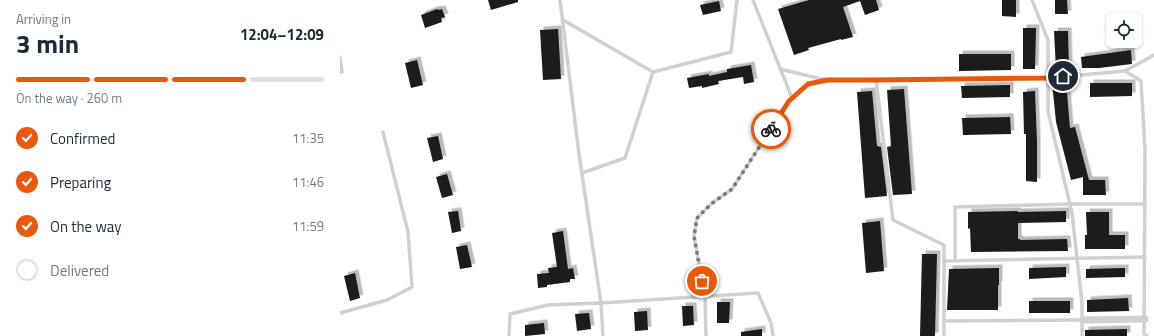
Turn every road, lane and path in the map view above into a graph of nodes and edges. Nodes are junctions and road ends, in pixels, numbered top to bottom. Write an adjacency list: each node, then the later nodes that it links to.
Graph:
1 (560, 0): 5 (lane)
2 (737, 0): 11 (lane)
3 (753, 0): 8 (lane)
4 (1032, 0): 12 (lane)
5 (563, 20): 11 (lane); 17 (lane)
6 (1154, 56): 9 (lane)
7 (340, 57): 10 (lane)
8 (780, 69): 13 (lane); 15 (lane)
9 (1125, 71): 12 (lane); 19 (lane)
10 (340, 72)
11 (653, 72): 17 (lane)
12 (1048, 78): 14 (lane); 18 (lane)
13 (827, 80): 14 (lane); 15 (lane)
14 (876, 80): 22 (lane)
15 (792, 98): 24 (lane)
16 (383, 132): 26 (lane)
17 (582, 173): 25 (lane)
18 (1070, 204): 19 (lane); 21 (lane); 23 (lane)
19 (1145, 204): 20 (lane)
20 (1145, 257): 21 (lane); 27 (lane)
21 (1077, 258): 23 (lane); 28 (lane)
22 (944, 260): 23 (lane); 29 (lane)
23 (956, 260)
24 (705, 297): 25 (lane); 32 (lane); 33 (lane)
25 (601, 303): 30 (lane); 31 (lane)
26 (340, 313)
27 (1145, 319): 28 (street); 36 (lane)
28 (1082, 320): 29 (lane); 35 (lane)
29 (944, 321): 34 (lane)
30 (509, 336)
31 (603, 336)
32 (706, 336)
33 (773, 336)
34 (944, 336)
35 (1082, 336)
36 (1147, 336)

